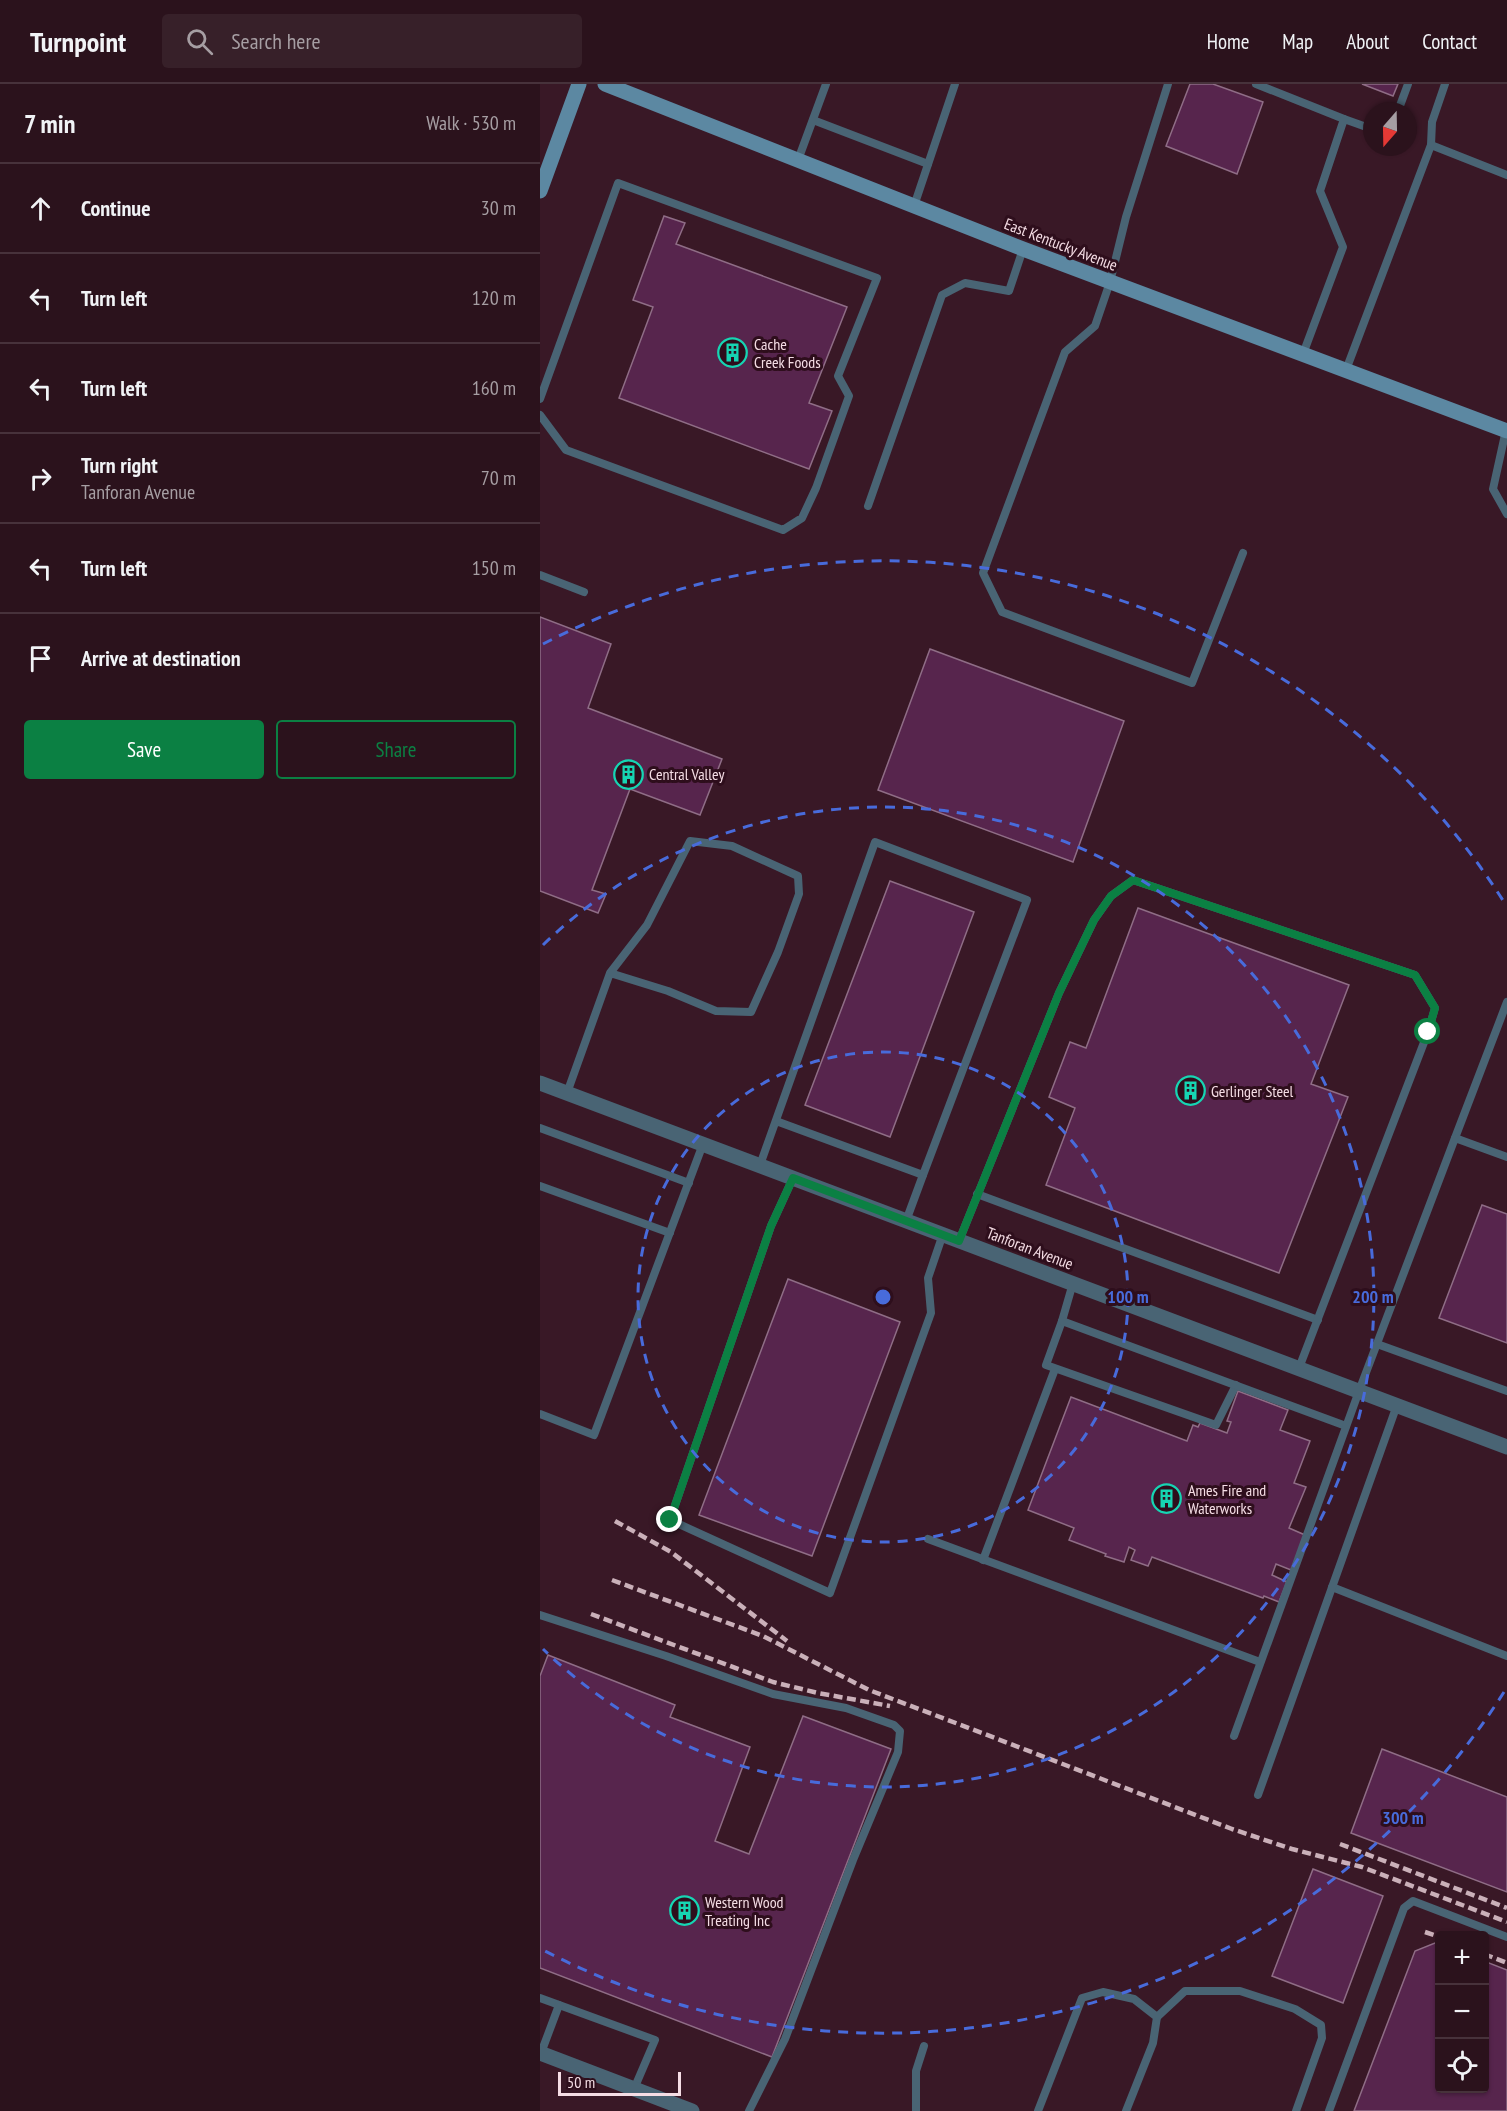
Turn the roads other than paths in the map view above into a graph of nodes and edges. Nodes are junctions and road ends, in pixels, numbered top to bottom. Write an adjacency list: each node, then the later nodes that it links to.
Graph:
1 (579, 84): 17 (street)
2 (605, 84): 14 (street, East Kentucky Avenue)
3 (826, 84): 11 (lane)
4 (955, 84): 15 (lane)
5 (1168, 84): 20 (lane)
6 (1256, 84): 10 (lane)
7 (1408, 84): 9 (lane)
8 (1445, 84): 13 (lane)
9 (1401, 102)
10 (1344, 119): 12 (lane); 21 (lane)
11 (813, 120): 14 (lane); 15 (lane)
12 (1363, 126)
13 (1431, 145): 16 (lane); 22 (lane)
14 (798, 160): 18 (street, East Kentucky Avenue)
15 (928, 164): 18 (lane)
16 (1507, 175)
17 (540, 191)
18 (914, 206): 19 (street, East Kentucky Avenue)
19 (1023, 249): 20 (street, East Kentucky Avenue); 26 (lane)
20 (1110, 282): 21 (street, East Kentucky Avenue); 28 (lane)
21 (1303, 354): 22 (street, East Kentucky Avenue)
22 (1346, 370): 25 (street, East Kentucky Avenue)
23 (540, 399): 24 (lane)
24 (540, 415)
25 (1506, 430): 27 (lane)
26 (868, 506)
27 (1507, 514)
28 (1242, 553)
29 (540, 575): 30 (lane)
30 (584, 592)
31 (610, 973): 31 (lane); 34 (lane)
32 (1507, 1002): 37 (lane)
33 (540, 1083): 34 (street, Tanforan Avenue)
34 (567, 1093): 38 (street, Tanforan Avenue)
35 (776, 1120): 40 (lane); 41 (lane); 41 (lane)
36 (540, 1128): 43 (lane)
37 (1455, 1138): 39 (lane); 53 (lane)
38 (703, 1144): 40 (street, Tanforan Avenue); 43 (lane)
39 (1507, 1157)
40 (760, 1165): 42 (street, Tanforan Avenue)
41 (923, 1175): 46 (lane)
42 (793, 1178): 46 (street, Tanforan Avenue); 48 (lane)
43 (688, 1183): 47 (lane)
44 (540, 1186): 47 (lane)
45 (977, 1194): 49 (lane); 51 (lane); 51 (lane)
46 (906, 1221): 48 (street, Tanforan Avenue)
47 (670, 1233): 60 (lane)
48 (943, 1234): 49 (street, Tanforan Avenue)
49 (959, 1241): 50 (street, Tanforan Avenue)
50 (1072, 1283): 52 (lane); 54 (street, Tanforan Avenue)
51 (1318, 1320): 54 (lane)
52 (1062, 1321): 55 (lane); 56 (lane)
53 (1377, 1344): 57 (lane); 58 (lane)
54 (1299, 1368): 57 (street, Tanforan Avenue)
55 (1055, 1369): 56 (lane); 64 (lane)
56 (1236, 1385): 61 (lane)
57 (1359, 1391): 59 (street, Tanforan Avenue); 61 (lane)
58 (1507, 1391)
59 (1397, 1405): 62 (street, Tanforan Avenue); 65 (lane)
60 (540, 1414)
61 (1346, 1426): 68 (lane)
62 (1507, 1447)
63 (928, 1539): 64 (lane)
64 (983, 1560): 68 (lane)
65 (1332, 1587): 67 (lane); 70 (lane)
66 (540, 1615): 79 (lane)
67 (1507, 1656)
68 (1260, 1662): 69 (lane)
69 (1234, 1736)
70 (1257, 1795)
71 (1507, 1938): 84 (lane)
72 (540, 1998): 73 (lane)
73 (560, 2006): 76 (lane); 77 (lane)
74 (1157, 2017): 81 (lane); 82 (lane); 83 (lane)
75 (924, 2046): 80 (lane)
76 (540, 2053): 77 (street)
77 (634, 2089): 78 (street)
78 (692, 2111)
79 (749, 2111)
80 (916, 2111)
81 (1038, 2111)
82 (1126, 2111)
83 (1296, 2111)
84 (1329, 2111)

